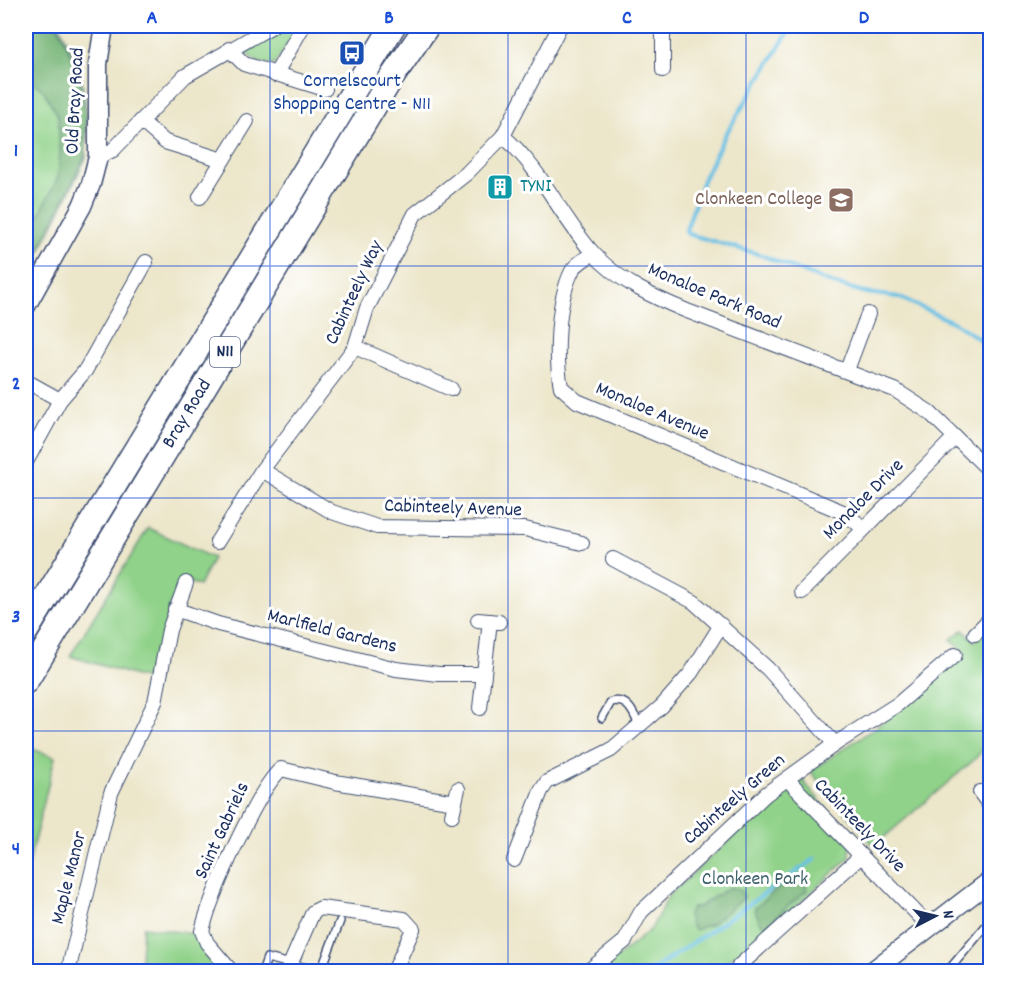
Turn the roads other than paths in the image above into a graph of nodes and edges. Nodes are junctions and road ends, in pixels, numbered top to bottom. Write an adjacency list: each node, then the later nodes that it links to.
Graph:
1 (104, 26): 17 (street, Old Bray Road)
2 (272, 26): 9 (street)
3 (303, 26): 12 (street)
4 (393, 26): 10 (highway, Bray Road / N11)
5 (405, 26): 10 (highway, N11)
6 (427, 26): 47 (highway, Bray Road / N11)
7 (560, 26): 16 (street)
8 (663, 26): 11 (street)
9 (230, 50): 12 (street); 14 (street)
10 (365, 69): 43 (highway, Bray Road / N11)
11 (663, 70)
12 (275, 75): 13 (street)
13 (325, 89)
14 (141, 121): 17 (street); 18 (street)
15 (247, 121): 18 (street)
16 (503, 135): 20 (street, Monaloe Park Road); 24 (street, Cabinteely Way)
17 (98, 157): 22 (street, Old Bray Road)
18 (223, 160): 19 (street)
19 (200, 197)
20 (593, 253): 25 (street, Monaloe Park Road); 33 (street, Monaloe Avenue)
21 (146, 262): 28 (street)
22 (26, 306)
23 (868, 314): 25 (street)
24 (355, 347): 27 (street); 31 (street, Cabinteely Way)
25 (847, 370): 29 (street, Monaloe Park Road)
26 (26, 381): 28 (street)
27 (451, 389)
28 (60, 400): 30 (street)
29 (955, 437): 32 (street, Monaloe Park Road); 33 (street, Monaloe Drive)
30 (26, 462)
31 (262, 470): 34 (street, Cabinteely Way); 35 (street, Cabinteely Avenue)
32 (990, 471)
33 (863, 528): 38 (street, Monaloe Drive)
34 (217, 542)
35 (582, 543)
36 (613, 559): 42 (street)
37 (186, 583): 39 (street)
38 (802, 592)
39 (175, 609): 46 (street, Marlfield Gardens); 65 (street, Maple Manor)
40 (990, 620): 44 (street)
41 (489, 621): 46 (street)
42 (721, 625): 50 (street); 51 (street)
43 (26, 631)
44 (975, 634)
45 (955, 655): 51 (street, Cabinteely Green)
46 (483, 674): 48 (street)
47 (26, 681)
48 (480, 708)
49 (602, 718): 50 (lane)
50 (639, 725): 57 (street)
51 (835, 744): 52 (street, Cabinteely Green)
52 (787, 779): 56 (street, Cabinteely Drive); 68 (street, Cabinteely Green)
53 (980, 792): 55 (street)
54 (455, 802): 66 (street, Saint Gabriels)
55 (990, 806)
56 (861, 856): 61 (street, Cabinteely Drive); 69 (street)
57 (514, 860)
58 (990, 881): 61 (street)
59 (339, 921): 64 (lane)
60 (990, 921): 71 (lane)
61 (929, 926): 70 (street)
62 (289, 967): 63 (street); 64 (lane); 67 (lane)
63 (396, 967)
64 (322, 971)
65 (68, 972)
66 (232, 972)
67 (262, 972)
68 (587, 972)
69 (745, 972)
70 (871, 972)
71 (947, 972)

